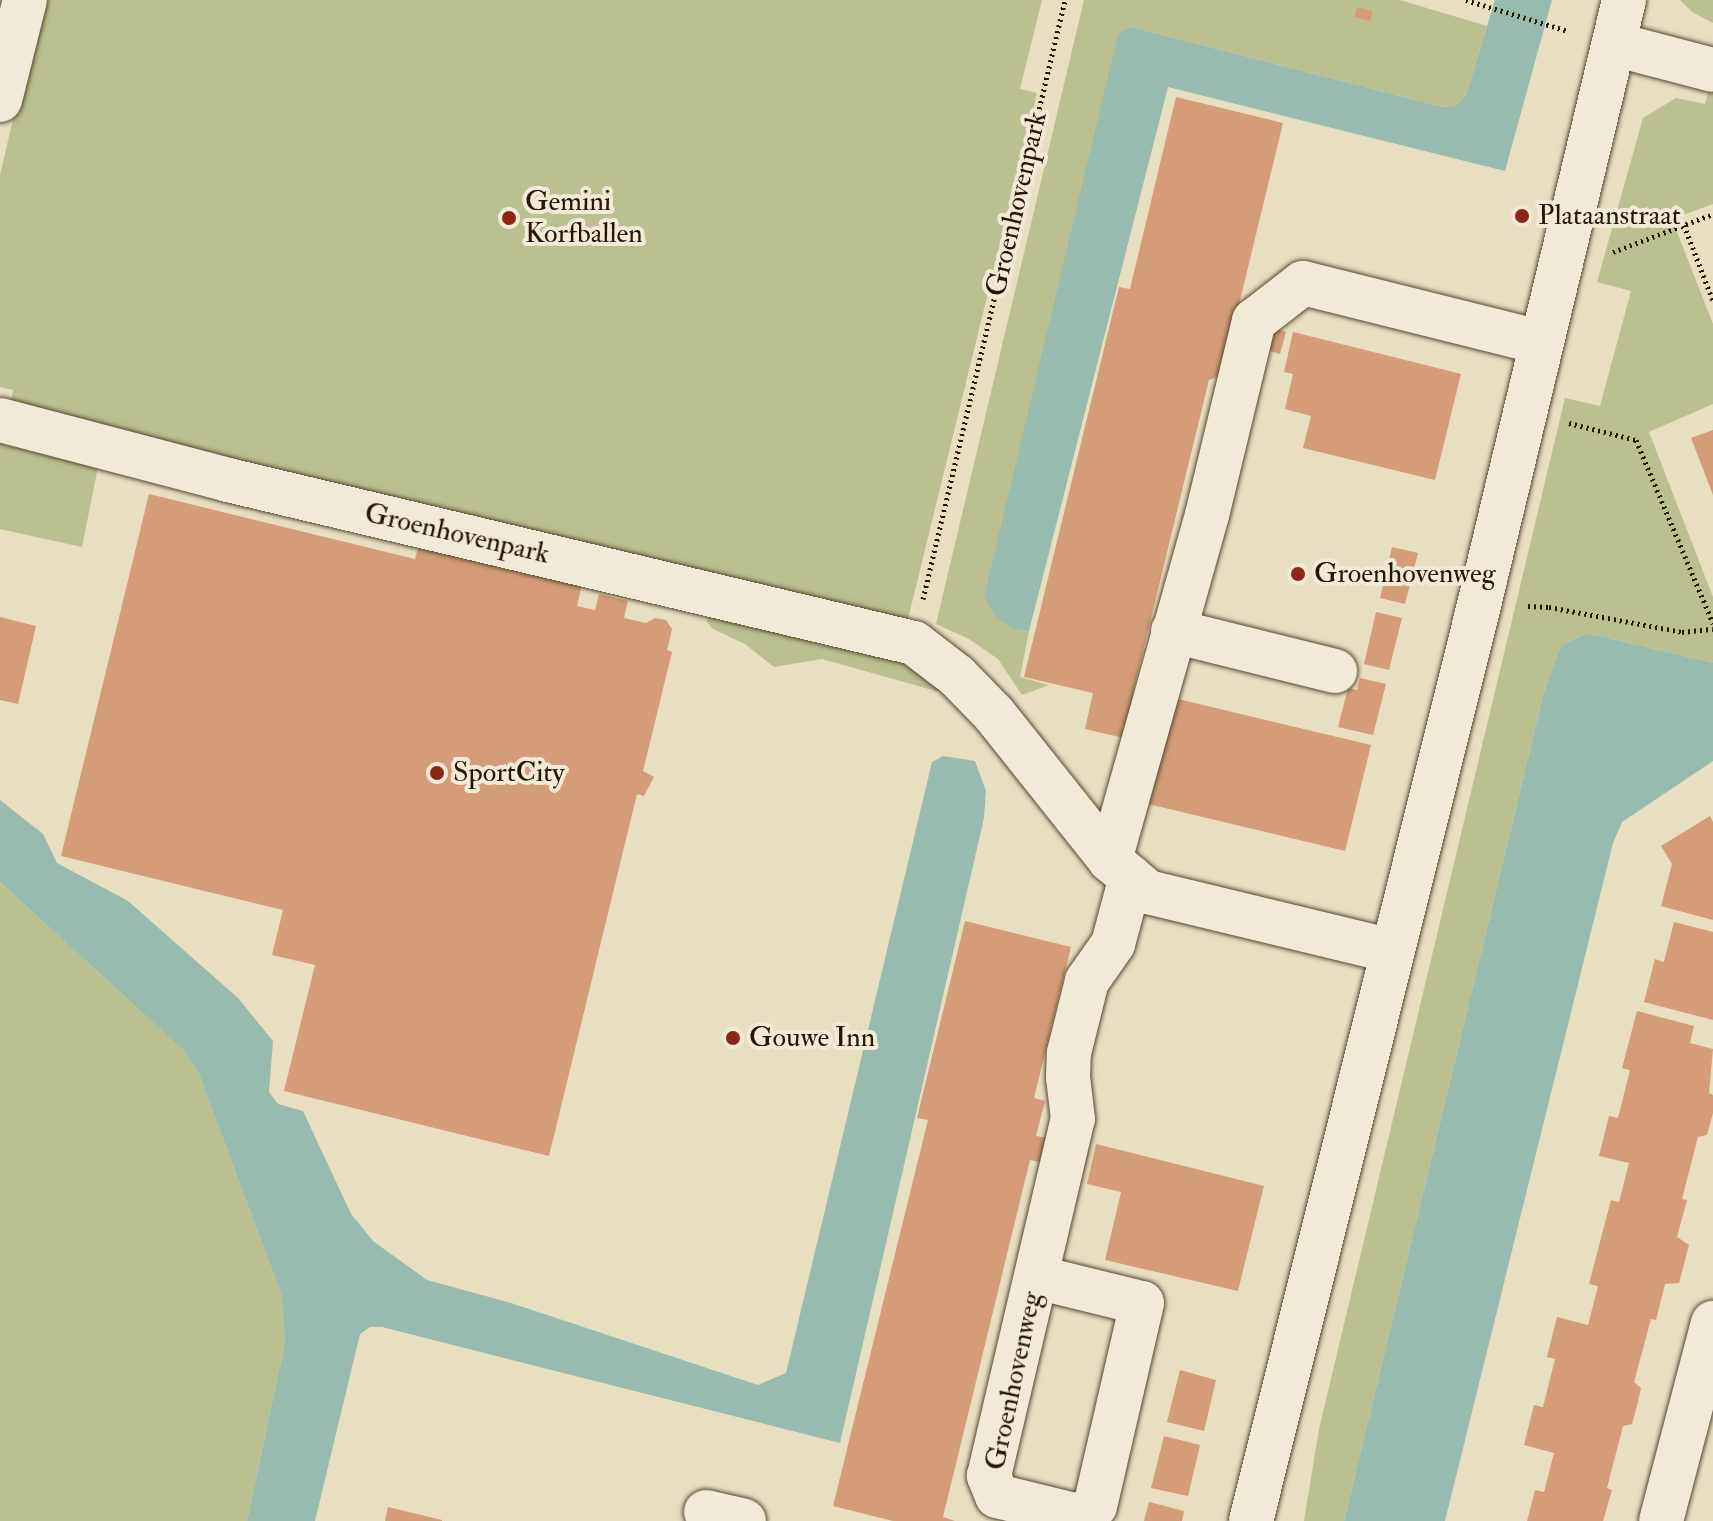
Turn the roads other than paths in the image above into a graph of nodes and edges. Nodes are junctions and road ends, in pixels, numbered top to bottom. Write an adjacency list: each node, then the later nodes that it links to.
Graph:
1 (25, 0): 5 (street)
2 (1624, 0): 3 (street)
3 (1614, 44): 4 (street); 6 (street)
4 (1713, 70)
5 (0, 100)
6 (1540, 342): 8 (street, Groenhovenweg); 11 (street)
7 (0, 420): 10 (street, Groenhovenpark)
8 (1173, 631): 9 (street); 10 (street, Groenhovenweg)
9 (1335, 671)
10 (1121, 868): 11 (street); 12 (street, Groenhovenweg)
11 (1392, 951): 14 (street)
12 (1036, 1277): 12 (street, Groenhovenweg)
13 (1713, 1323): 15 (street)
14 (1251, 1521)
15 (1661, 1521)

